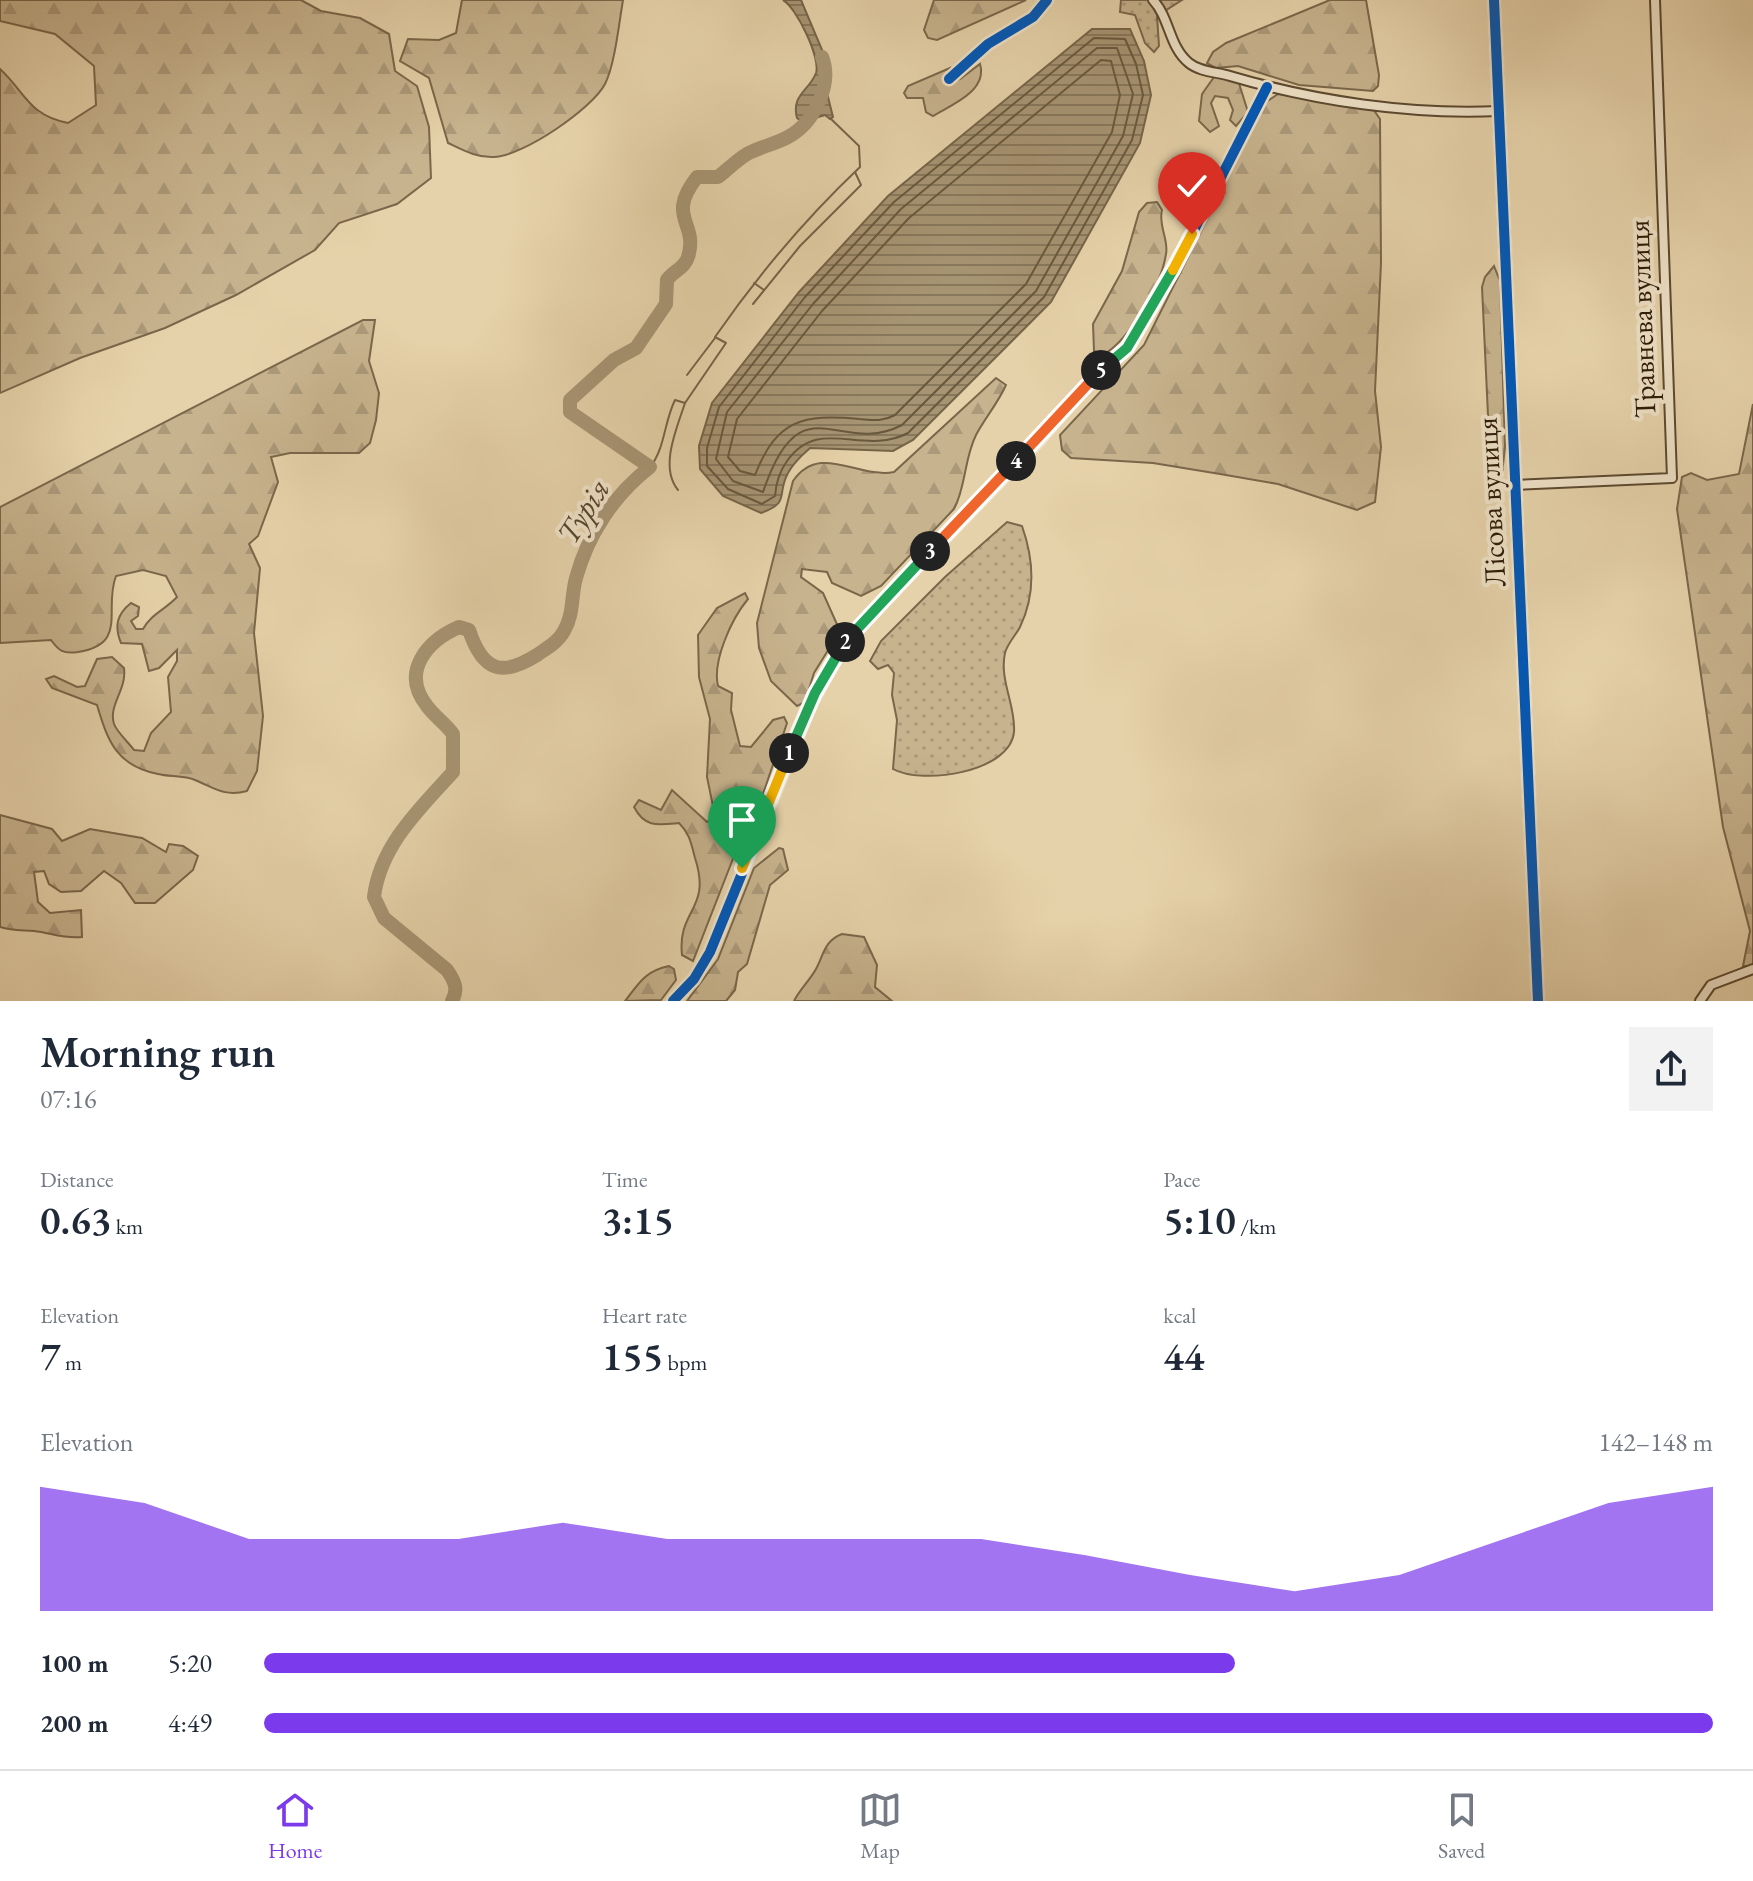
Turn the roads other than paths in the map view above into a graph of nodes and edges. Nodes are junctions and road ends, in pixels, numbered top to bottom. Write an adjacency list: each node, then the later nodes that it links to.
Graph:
1 (1047, 0): 5 (street)
2 (1153, 0): 6 (street)
3 (1494, 0): 7 (street, Лісова вулиця)
4 (1655, 0): 8 (street, Травнева вулиця)
5 (949, 79)
6 (1267, 87): 7 (street); 10 (street)
7 (1498, 111): 8 (street, Лісова вулиця)
8 (1514, 485): 11 (street, Лісова вулиця)
9 (1753, 969): 12 (street)
10 (673, 1001)
11 (1538, 1001)
12 (1700, 1001)

